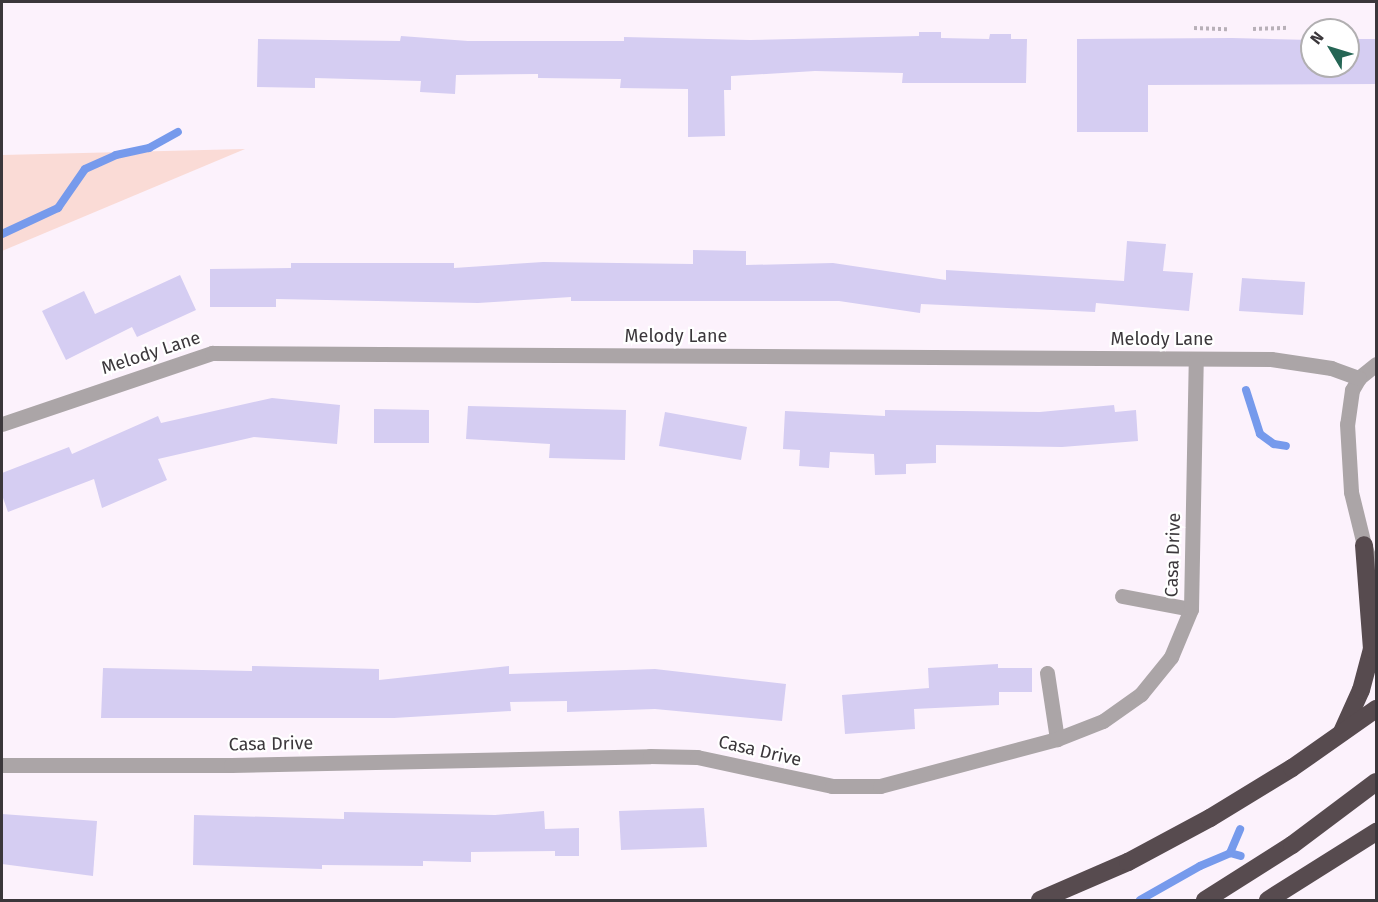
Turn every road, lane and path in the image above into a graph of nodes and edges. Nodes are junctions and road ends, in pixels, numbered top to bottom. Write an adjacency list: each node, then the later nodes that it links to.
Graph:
1 (1194, 28): 3 (path)
2 (1289, 28): 4 (path)
3 (1227, 29)
4 (1253, 29)
5 (1196, 359): 7 (street, Melody Lane); 8 (street, Melody Lane); 12 (street, Casa Drive)
6 (1377, 364): 7 (street)
7 (1359, 378): 9 (street)
8 (2, 424)
9 (1370, 549): 10 (street); 15 (highway)
10 (1377, 576)
11 (1122, 596): 12 (street)
12 (1191, 609): 16 (street, Casa Drive)
13 (1047, 673): 16 (street)
14 (1377, 709): 15 (highway)
15 (1341, 735): 22 (highway)
16 (1057, 739): 17 (street, Casa Drive)
17 (2, 765)
18 (1377, 782): 23 (highway)
19 (1377, 832): 21 (highway)
20 (1377, 843): 21 (highway)
21 (1352, 849): 24 (highway)
22 (1040, 900)
23 (1205, 900)
24 (1268, 900)

